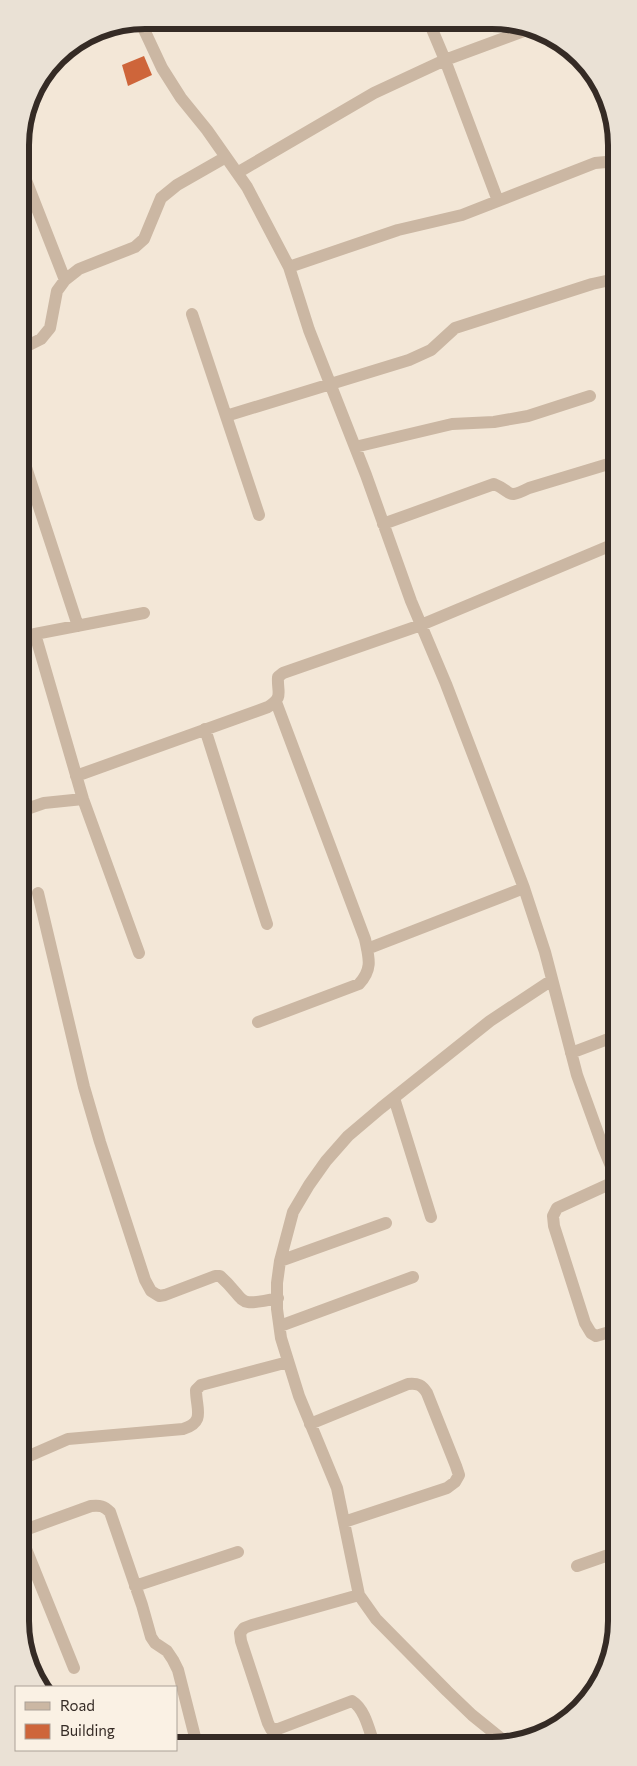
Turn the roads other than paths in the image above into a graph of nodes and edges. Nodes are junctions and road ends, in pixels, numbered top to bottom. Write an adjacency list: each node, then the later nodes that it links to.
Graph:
1 (144, 29): 5 (street)
2 (432, 29): 4 (street)
3 (520, 32): 4 (street)
4 (445, 60): 7 (street); 9 (street)
5 (226, 157): 7 (street); 11 (street)
6 (608, 162): 9 (street)
7 (237, 172): 10 (street)
8 (29, 188): 11 (street)
9 (498, 201): 10 (street)
10 (289, 267): 15 (street)
11 (65, 280): 14 (street)
12 (608, 281): 15 (street)
13 (192, 314): 17 (street)
14 (29, 345)
15 (330, 384): 17 (street); 18 (street)
16 (590, 396): 18 (street)
17 (226, 416): 21 (street)
18 (355, 447): 22 (street)
19 (608, 464): 22 (street)
20 (29, 476): 26 (street)
21 (259, 515)
22 (383, 524): 25 (street)
23 (608, 547): 25 (street)
24 (144, 613): 26 (street)
25 (421, 624): 29 (street); 34 (street)
26 (78, 626): 27 (street)
27 (35, 634): 28 (street); 31 (street)
28 (29, 636)
29 (276, 702): 30 (street); 37 (street)
30 (205, 729): 31 (street); 36 (street)
31 (76, 776): 32 (street)
32 (83, 799): 33 (street); 38 (street)
33 (29, 808)
34 (524, 888): 37 (street); 39 (street)
35 (38, 893): 50 (street)
36 (267, 924)
37 (367, 949): 40 (street)
38 (139, 953)
39 (552, 980): 42 (street); 43 (street)
40 (258, 1022)
41 (608, 1039): 42 (street)
42 (571, 1053): 44 (street)
43 (394, 1098): 46 (street); 48 (street)
44 (608, 1159)
45 (608, 1184): 52 (street)
46 (431, 1217)
47 (386, 1223): 48 (street)
48 (280, 1261): 50 (street)
49 (413, 1276): 51 (street)
50 (278, 1298): 51 (street)
51 (280, 1326): 53 (street)
52 (608, 1332)
53 (288, 1362): 54 (street); 55 (street)
54 (310, 1424): 56 (street); 56 (street)
55 (29, 1456)
56 (344, 1522): 63 (street)
57 (29, 1528): 62 (street)
58 (238, 1552): 62 (street)
59 (608, 1555): 61 (street)
60 (29, 1556): 64 (street)
61 (577, 1566)
62 (135, 1586): 65 (street)
63 (359, 1595): 66 (street); 67 (street)
64 (74, 1668)
65 (196, 1737)
66 (372, 1737)
67 (499, 1737)

